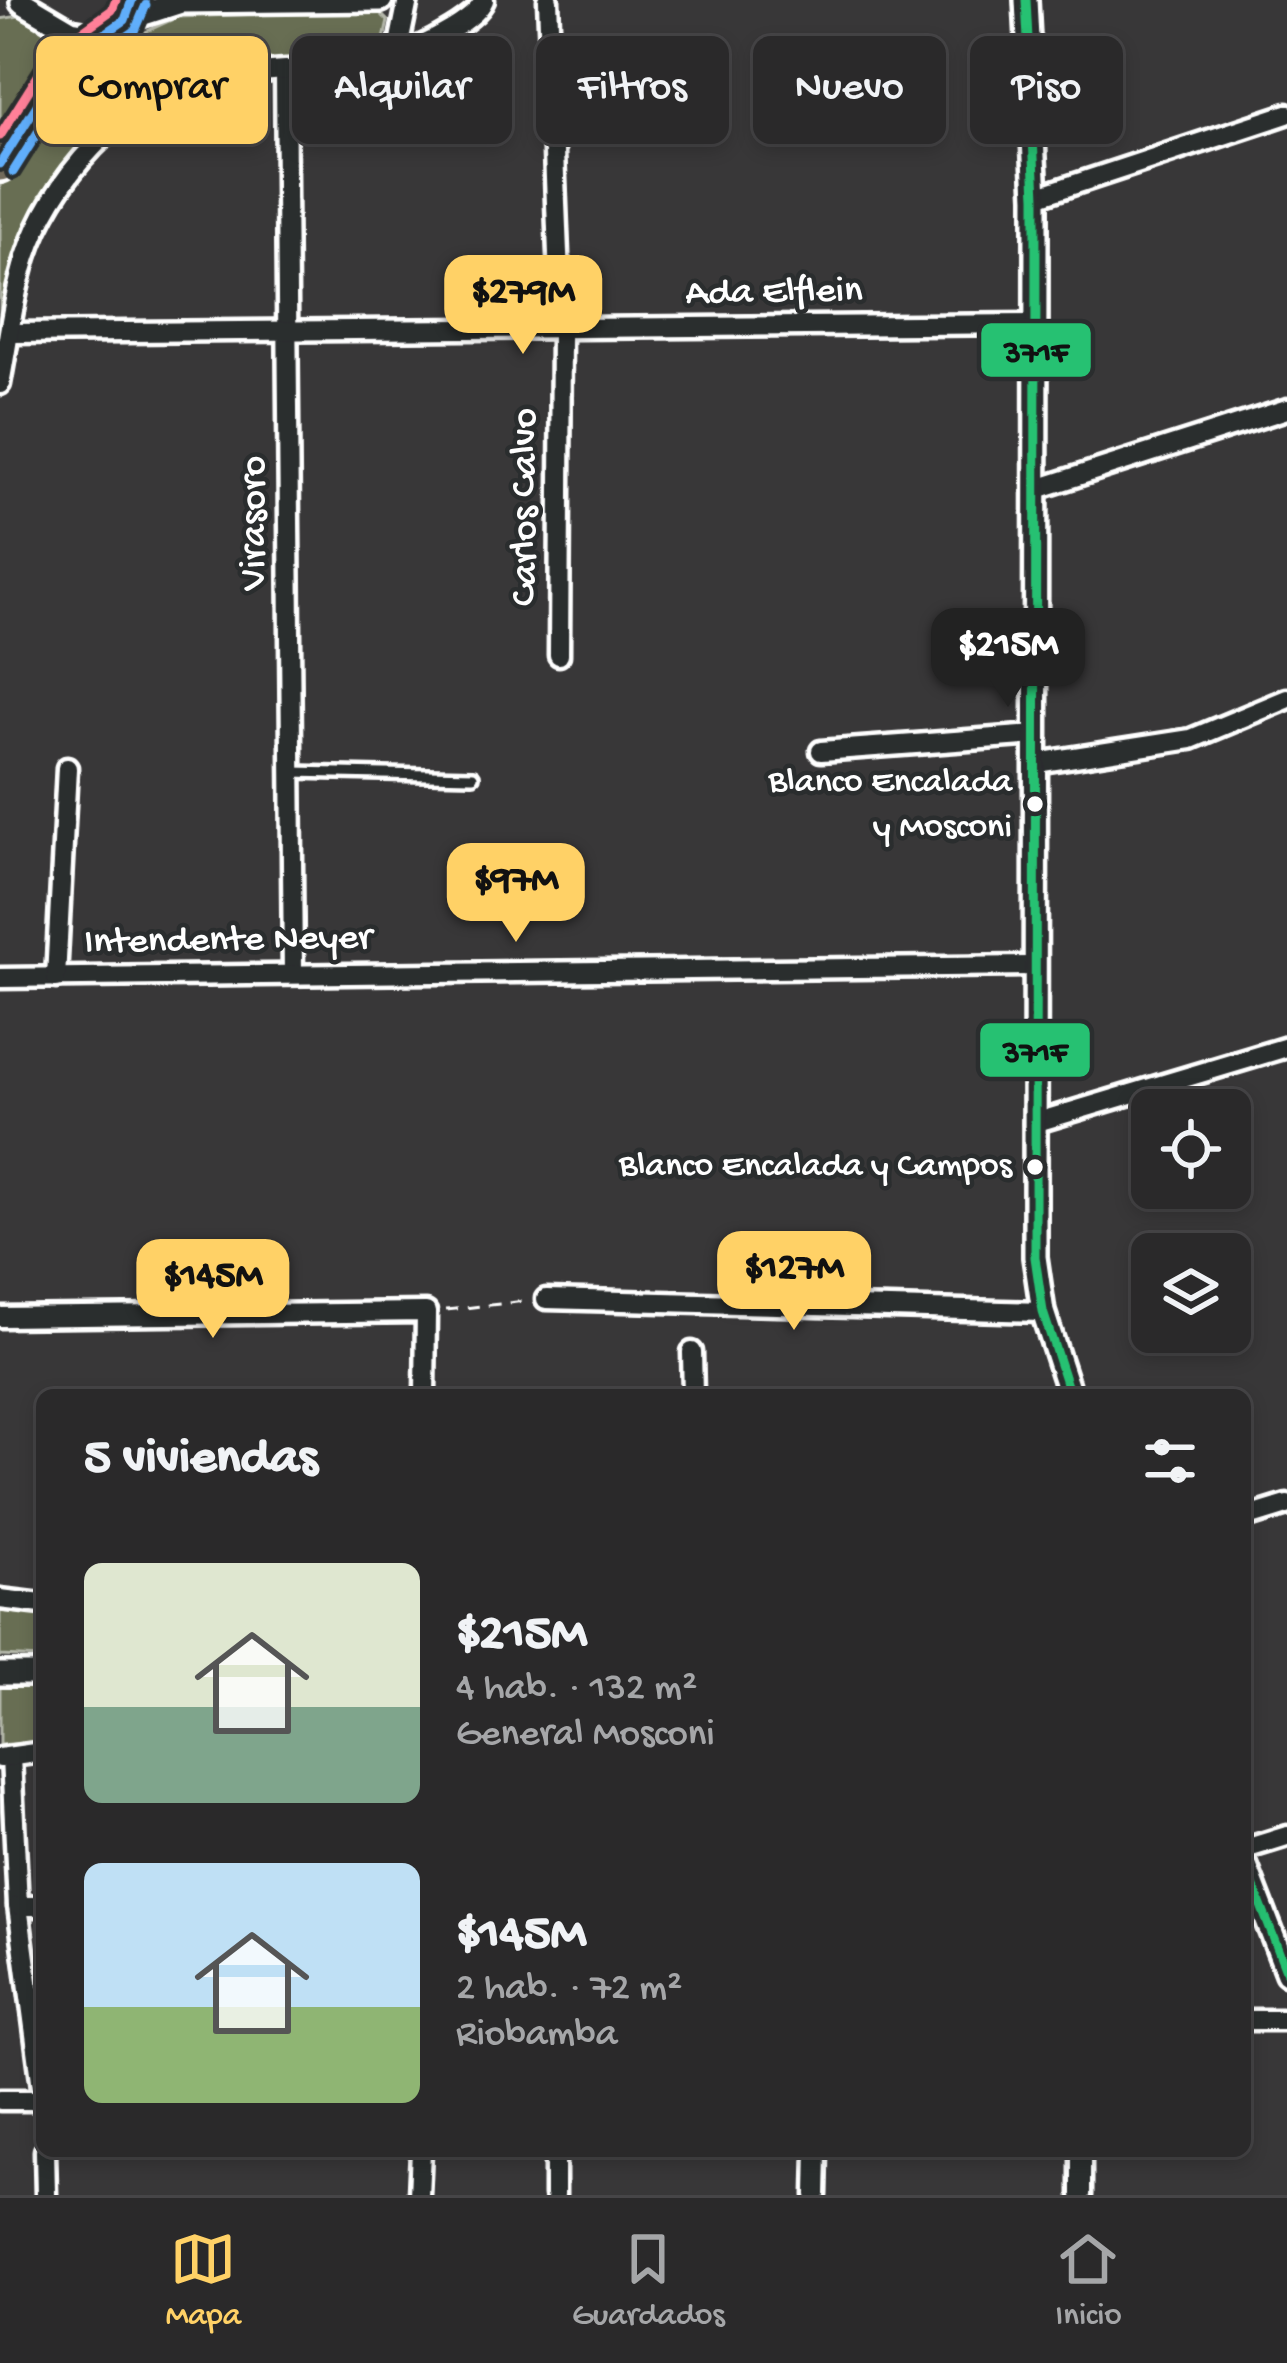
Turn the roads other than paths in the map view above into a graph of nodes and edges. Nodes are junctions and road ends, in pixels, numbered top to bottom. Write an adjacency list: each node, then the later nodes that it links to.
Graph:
1 (380, 0): 6 (street)
2 (408, 0): 9 (street)
3 (484, 0): 10 (street)
4 (548, 0): 17 (street, Carlos Calvo)
5 (1026, 0): 15 (street)
6 (178, 1): 8 (street)
7 (15, 2): 8 (street)
8 (120, 19): 14 (highway)
9 (401, 36)
10 (436, 36)
11 (285, 70): 12 (street); 18 (street, Virasoro); 19 (street)
12 (292, 70)
13 (1287, 114): 15 (street)
14 (0, 164)
15 (1036, 197): 16 (street)
16 (1035, 324): 17 (street, Ada Elflein); 22 (street)
17 (561, 329): 18 (street, Ada Elflein); 23 (street, Carlos Calvo)
18 (288, 330): 19 (street, Ada Elflein); 29 (street, Virasoro)
19 (10, 333): 20 (street)
20 (0, 384)
21 (1287, 409): 22 (street)
22 (1036, 490): 25 (street)
23 (559, 656)
24 (1287, 698): 27 (street)
25 (1036, 735): 26 (street); 27 (street)
26 (821, 751)
27 (1036, 763): 31 (street)
28 (67, 768): 34 (street)
29 (291, 772): 30 (lane); 32 (street, Virasoro)
30 (473, 776)
31 (1032, 966): 32 (street, Intendente Neyer); 36 (street)
32 (292, 974): 34 (street, Intendente Neyer)
33 (0, 978): 34 (street, Intendente Neyer)
34 (56, 978)
35 (1287, 1047): 36 (street)
36 (1034, 1124): 38 (street)
37 (546, 1299): 38 (street)
38 (1043, 1312): 43 (street)
39 (0, 1316): 41 (street)
40 (692, 1352): 42 (street)
41 (425, 1389)
42 (692, 1389)
43 (1068, 1389)
44 (1287, 1505): 45 (street)
45 (1251, 1516)
46 (0, 1599): 47 (street)
47 (36, 1603)
48 (0, 1674): 49 (street)
49 (36, 1674)
50 (36, 1753): 51 (street)
51 (6, 1758): 55 (street)
52 (1287, 1837): 53 (street)
53 (1251, 1847)
54 (1251, 1880): 59 (street)
55 (18, 1906): 56 (street); 57 (street)
56 (36, 1906)
57 (21, 1928): 58 (street); 62 (street)
58 (0, 1930)
59 (1287, 1973)
60 (1251, 2020): 61 (street)
61 (1287, 2020)
62 (36, 2042)
63 (36, 2099): 64 (street)
64 (0, 2100)
65 (45, 2157): 70 (street)
66 (421, 2157): 71 (street)
67 (555, 2157): 72 (street)
68 (817, 2157): 73 (street)
69 (1081, 2157): 74 (street)
70 (46, 2195)
71 (419, 2195)
72 (555, 2195)
73 (816, 2195)
74 (1081, 2195)

